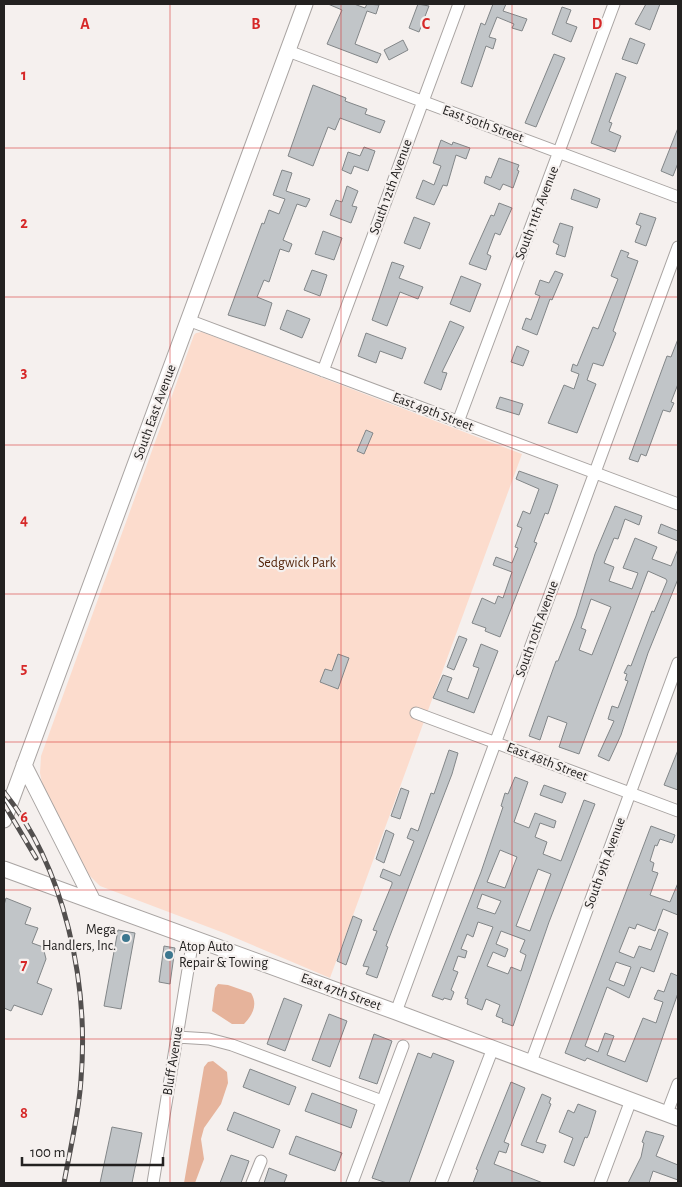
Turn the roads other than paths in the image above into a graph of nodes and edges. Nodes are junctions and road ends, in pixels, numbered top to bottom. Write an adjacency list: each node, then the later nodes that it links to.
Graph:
1 (306, 4): 4 (main road, South East Avenue)
2 (459, 4): 5 (street, South 12th Avenue)
3 (614, 4): 6 (street, South 11th Avenue)
4 (288, 51): 5 (street, East 50th Street); 9 (main road, South East Avenue)
5 (423, 102): 6 (street, East 50th Street); 10 (street, South 12th Avenue)
6 (559, 152): 7 (street, East 50th Street); 11 (street, South 11th Avenue)
7 (678, 197)
8 (678, 247): 12 (street, South 10th Avenue)
9 (188, 320): 10 (street, East 49th Street); 17 (main road, South East Avenue)
10 (323, 371): 11 (street, East 49th Street)
11 (458, 422): 12 (street, East 49th Street)
12 (594, 473): 13 (street, East 49th Street); 16 (street, South 10th Avenue)
13 (678, 504)
14 (678, 663): 18 (street, South 9th Avenue)
15 (416, 713): 16 (street, East 48th Street)
16 (495, 743): 18 (street, East 48th Street); 24 (street, South 10th Avenue)
17 (24, 765): 20 (main road, South East Avenue); 22 (main road)
18 (630, 794): 19 (street, East 48th Street); 28 (street, South 9th Avenue)
19 (678, 811)
20 (4, 820)
21 (4, 869): 22 (main road, East 47th Street)
22 (93, 901): 23 (main road, East 47th Street)
23 (193, 938): 24 (main road, East 47th Street); 25 (street, Bluff Avenue)
24 (396, 1012): 27 (main road, East 47th Street)
25 (177, 1037): 31 (street); 34 (street, Bluff Avenue)
26 (403, 1046): 31 (street)
27 (493, 1048): 28 (main road, East 47th Street); 37 (street)
28 (531, 1062): 30 (main road, East 47th Street)
29 (678, 1084): 32 (street)
30 (631, 1100): 32 (main road, East 47th Street); 38 (street)
31 (382, 1101): 36 (street)
32 (673, 1116)
33 (260, 1161): 35 (street)
34 (153, 1183)
35 (252, 1183)
36 (352, 1183)
37 (441, 1183)
38 (600, 1183)

